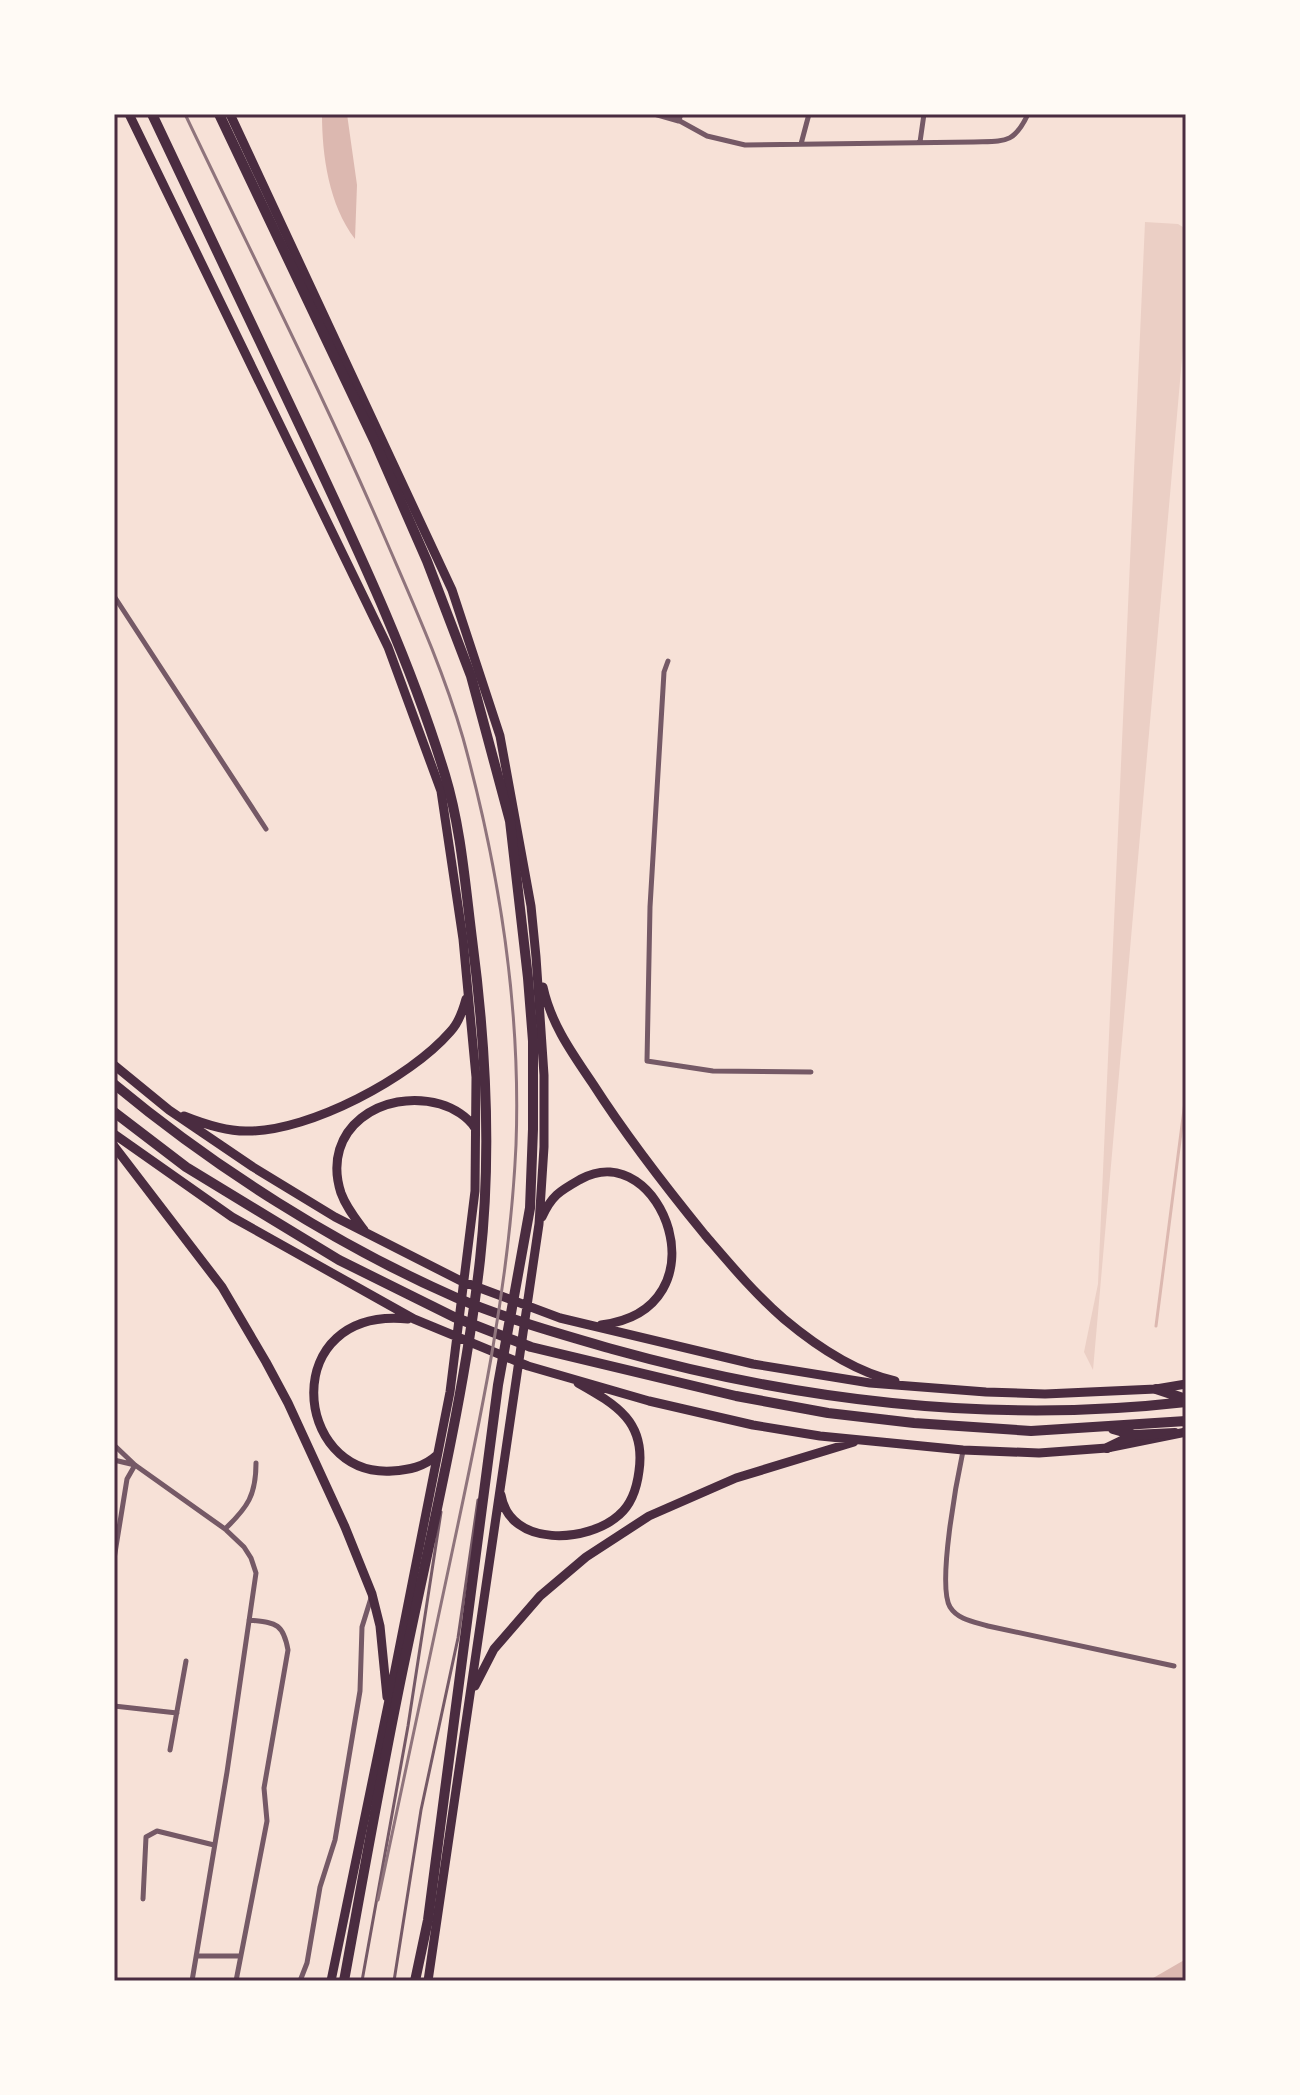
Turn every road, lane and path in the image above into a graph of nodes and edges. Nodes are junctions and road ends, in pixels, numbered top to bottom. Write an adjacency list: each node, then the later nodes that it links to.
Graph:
1 (129, 114): 16 (main road)
2 (152, 114): 38 (highway)
3 (219, 114): 31 (highway)
4 (230, 114): 15 (main road)
5 (657, 114): 9 (street)
6 (809, 114): 11 (street)
7 (924, 114): 10 (street)
8 (1028, 114): 10 (street)
9 (679, 117): 11 (street)
10 (920, 142): 11 (street)
11 (801, 144)
12 (114, 596): 14 (street)
13 (668, 661): 18 (street)
14 (266, 829)
15 (536, 957): 25 (main road); 32 (main road)
16 (467, 996): 20 (main road); 22 (main road)
17 (114, 1065): 20 (main road)
18 (811, 1072)
19 (114, 1084): 35 (highway)
20 (169, 1110): 26 (main road)
21 (114, 1112): 36 (highway)
22 (475, 1129): 26 (main road); 44 (main road)
23 (114, 1134): 27 (main road)
24 (114, 1146): 51 (main road)
25 (539, 1224): 28 (main road); 48 (main road)
26 (366, 1233): 28 (main road)
27 (414, 1319): 29 (main road); 44 (main road)
28 (591, 1326): 32 (main road)
29 (572, 1380): 40 (main road); 48 (main road)
30 (1186, 1384): 33 (main road)
31 (498, 1385): 70 (lane); 71 (highway)
32 (918, 1386): 33 (main road)
33 (1156, 1389): 34 (highway)
34 (1185, 1399): 35 (highway)
35 (1165, 1404): 37 (highway)
36 (1104, 1426): 37 (highway); 39 (highway)
37 (1180, 1426): 39 (highway); 42 (main road)
38 (453, 1429): 68 (highway); 69 (lane)
39 (1134, 1435): 42 (highway)
40 (861, 1440): 43 (main road); 57 (main road)
41 (114, 1445): 47 (street)
42 (1107, 1448): 43 (main road)
43 (963, 1450): 54 (street)
44 (437, 1455): 55 (main road)
45 (114, 1460): 47 (street)
46 (256, 1463): 49 (street)
47 (135, 1465): 49 (street); 50 (street)
48 (501, 1479): 57 (main road)
49 (225, 1529): 52 (street)
50 (114, 1559)
51 (372, 1594): 55 (main road); 66 (street)
52 (249, 1620): 60 (street); 63 (street)
53 (186, 1661): 58 (street)
54 (1174, 1666)
55 (388, 1705): 67 (main road)
56 (114, 1706): 58 (street)
57 (468, 1708): 72 (main road)
58 (177, 1713): 59 (street)
59 (170, 1750)
60 (214, 1845): 61 (street); 62 (street)
61 (143, 1899)
62 (197, 1956): 63 (street); 64 (street)
63 (239, 1956): 65 (street)
64 (192, 1981)
65 (236, 1981)
66 (300, 1981)
67 (331, 1981)
68 (344, 1981)
69 (362, 1981)
70 (394, 1981)
71 (415, 1981)
72 (428, 1981)

